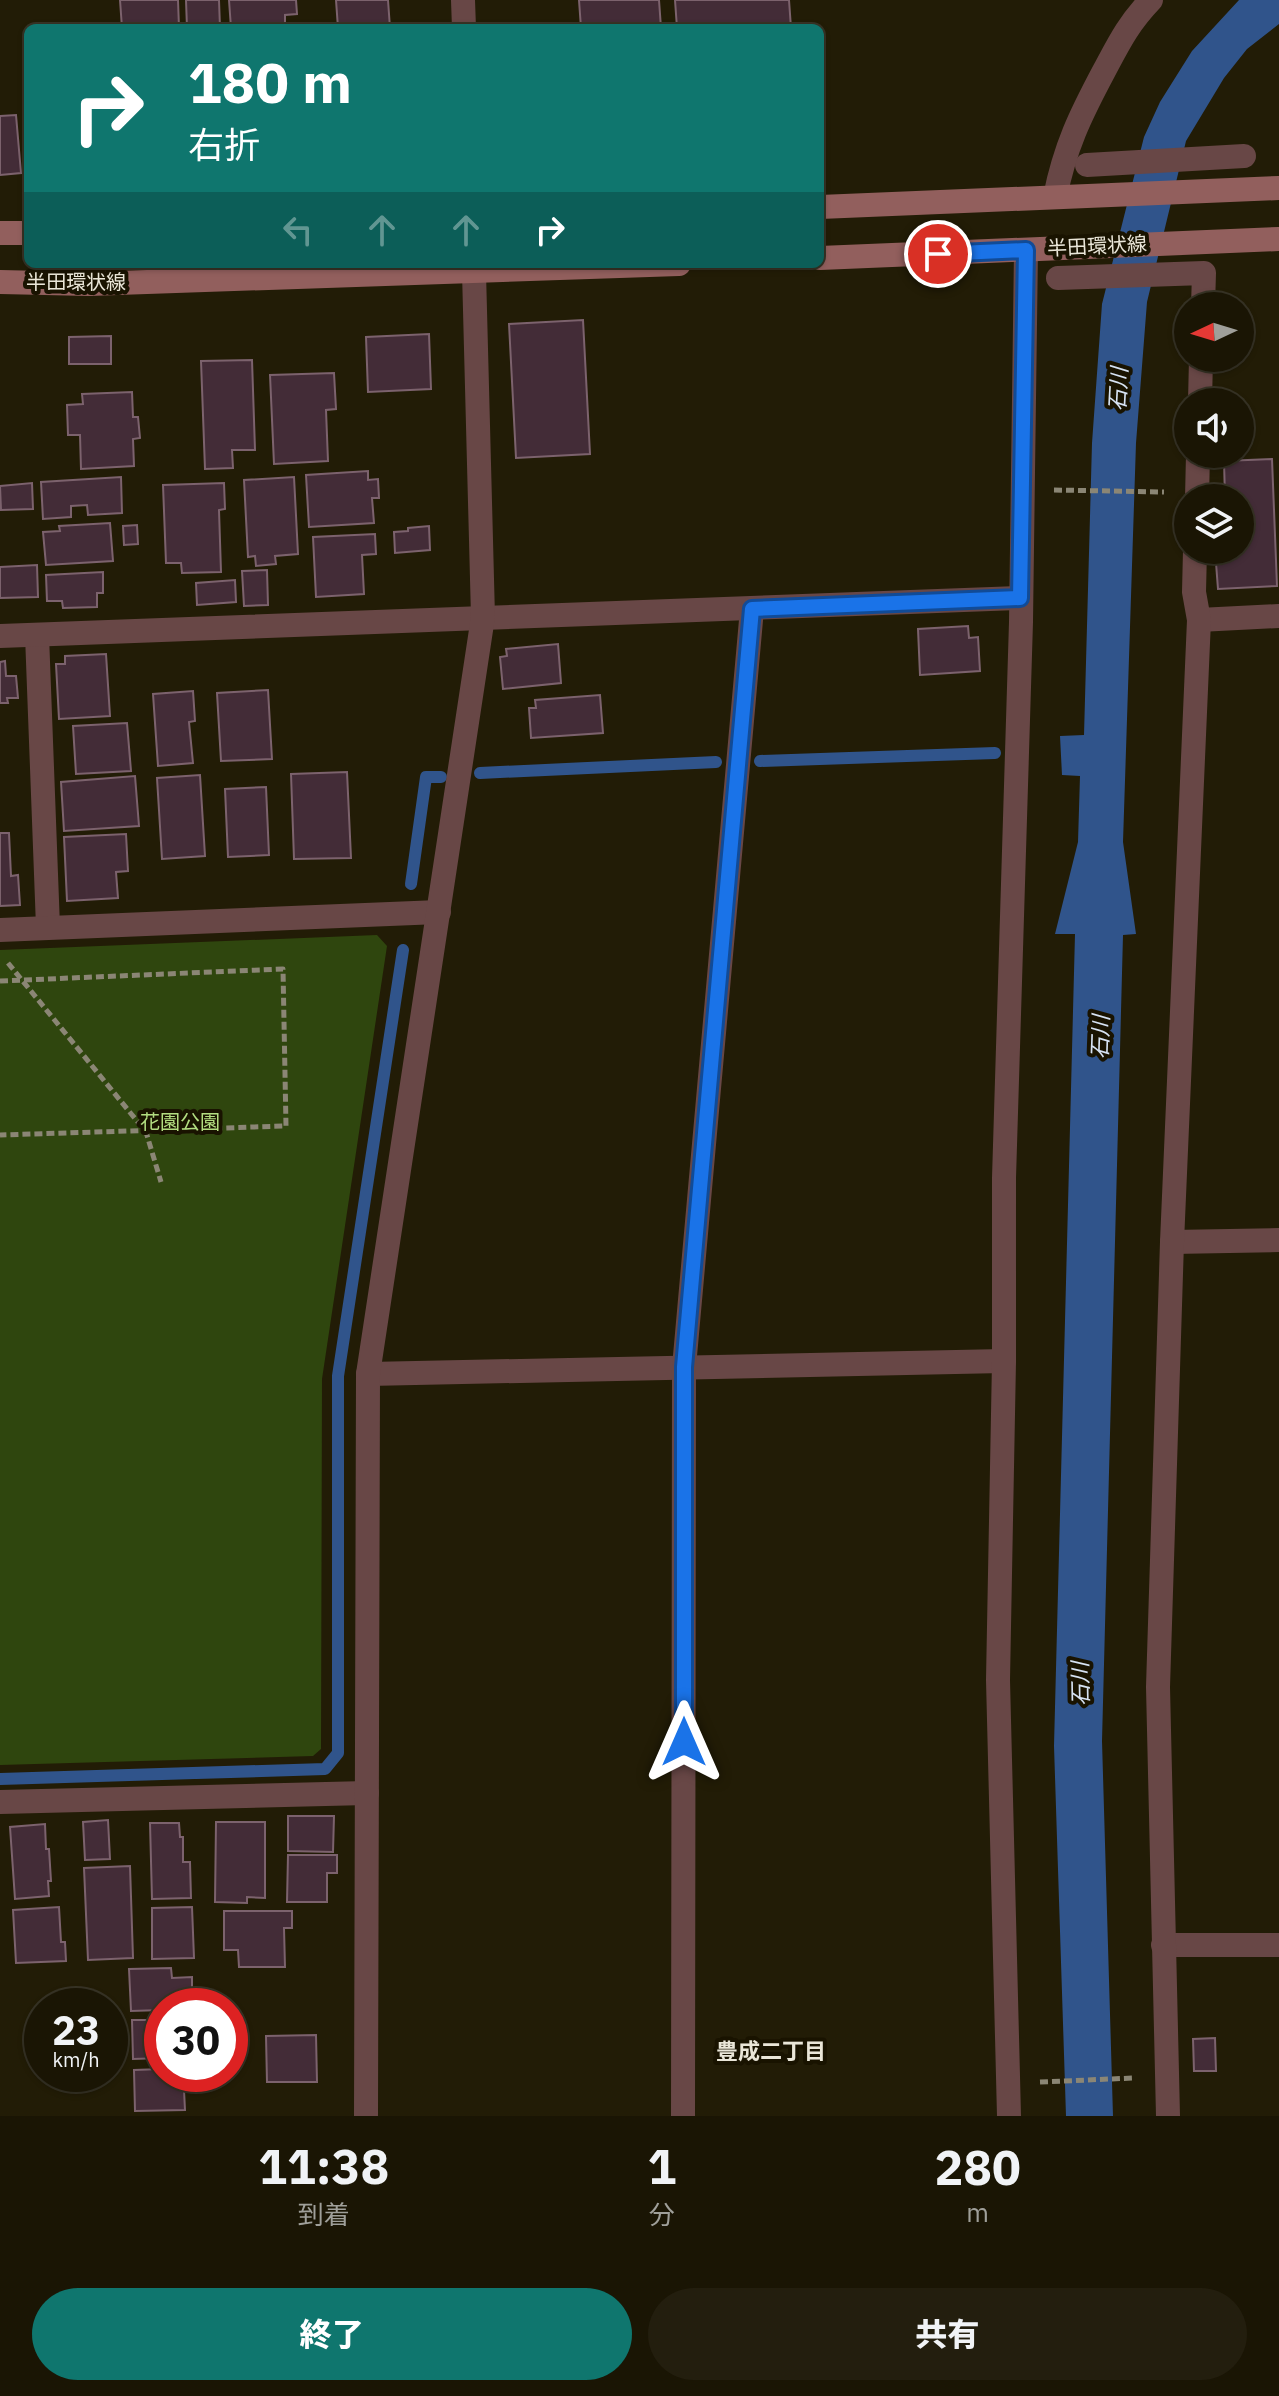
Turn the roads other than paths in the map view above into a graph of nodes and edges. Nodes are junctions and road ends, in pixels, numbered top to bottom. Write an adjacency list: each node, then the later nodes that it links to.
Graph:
1 (463, 0): 3 (street)
2 (1151, 0): 7 (street)
3 (464, 24)
4 (1244, 156): 5 (street)
5 (1087, 165)
6 (1279, 188): 7 (main road)
7 (1065, 197): 8 (main road)
8 (824, 207)
9 (0, 233): 10 (main road)
10 (24, 233)
11 (1279, 239): 12 (main road, 半田環状線)
12 (1026, 250): 13 (main road, 半田環状線); 20 (street)
13 (824, 258)
14 (576, 268): 15 (main road, 半田環状線)
15 (474, 272): 17 (main road, 半田環状線); 23 (street)
16 (1058, 278): 18 (street)
17 (0, 282)
18 (1203, 292)
19 (1195, 564): 24 (street)
20 (1020, 598): 21 (street); 32 (street)
21 (752, 609): 23 (street); 33 (street)
22 (1279, 616): 24 (street)
23 (483, 617): 25 (street); 27 (street)
24 (1199, 620): 31 (street)
25 (37, 635): 26 (street); 28 (street)
26 (0, 636)
27 (439, 912): 28 (street); 34 (street)
28 (48, 927): 29 (street)
29 (0, 930)
30 (1279, 1240): 31 (street)
31 (1172, 1242): 37 (street)
32 (1004, 1361): 33 (street); 41 (street)
33 (684, 1367): 34 (street); 40 (street)
34 (368, 1374): 35 (street)
35 (367, 1793): 36 (street); 39 (street)
36 (0, 1802)
37 (1163, 1945): 38 (street); 42 (street)
38 (1279, 1945)
39 (366, 2116)
40 (683, 2116)
41 (1009, 2116)
42 (1168, 2116)

